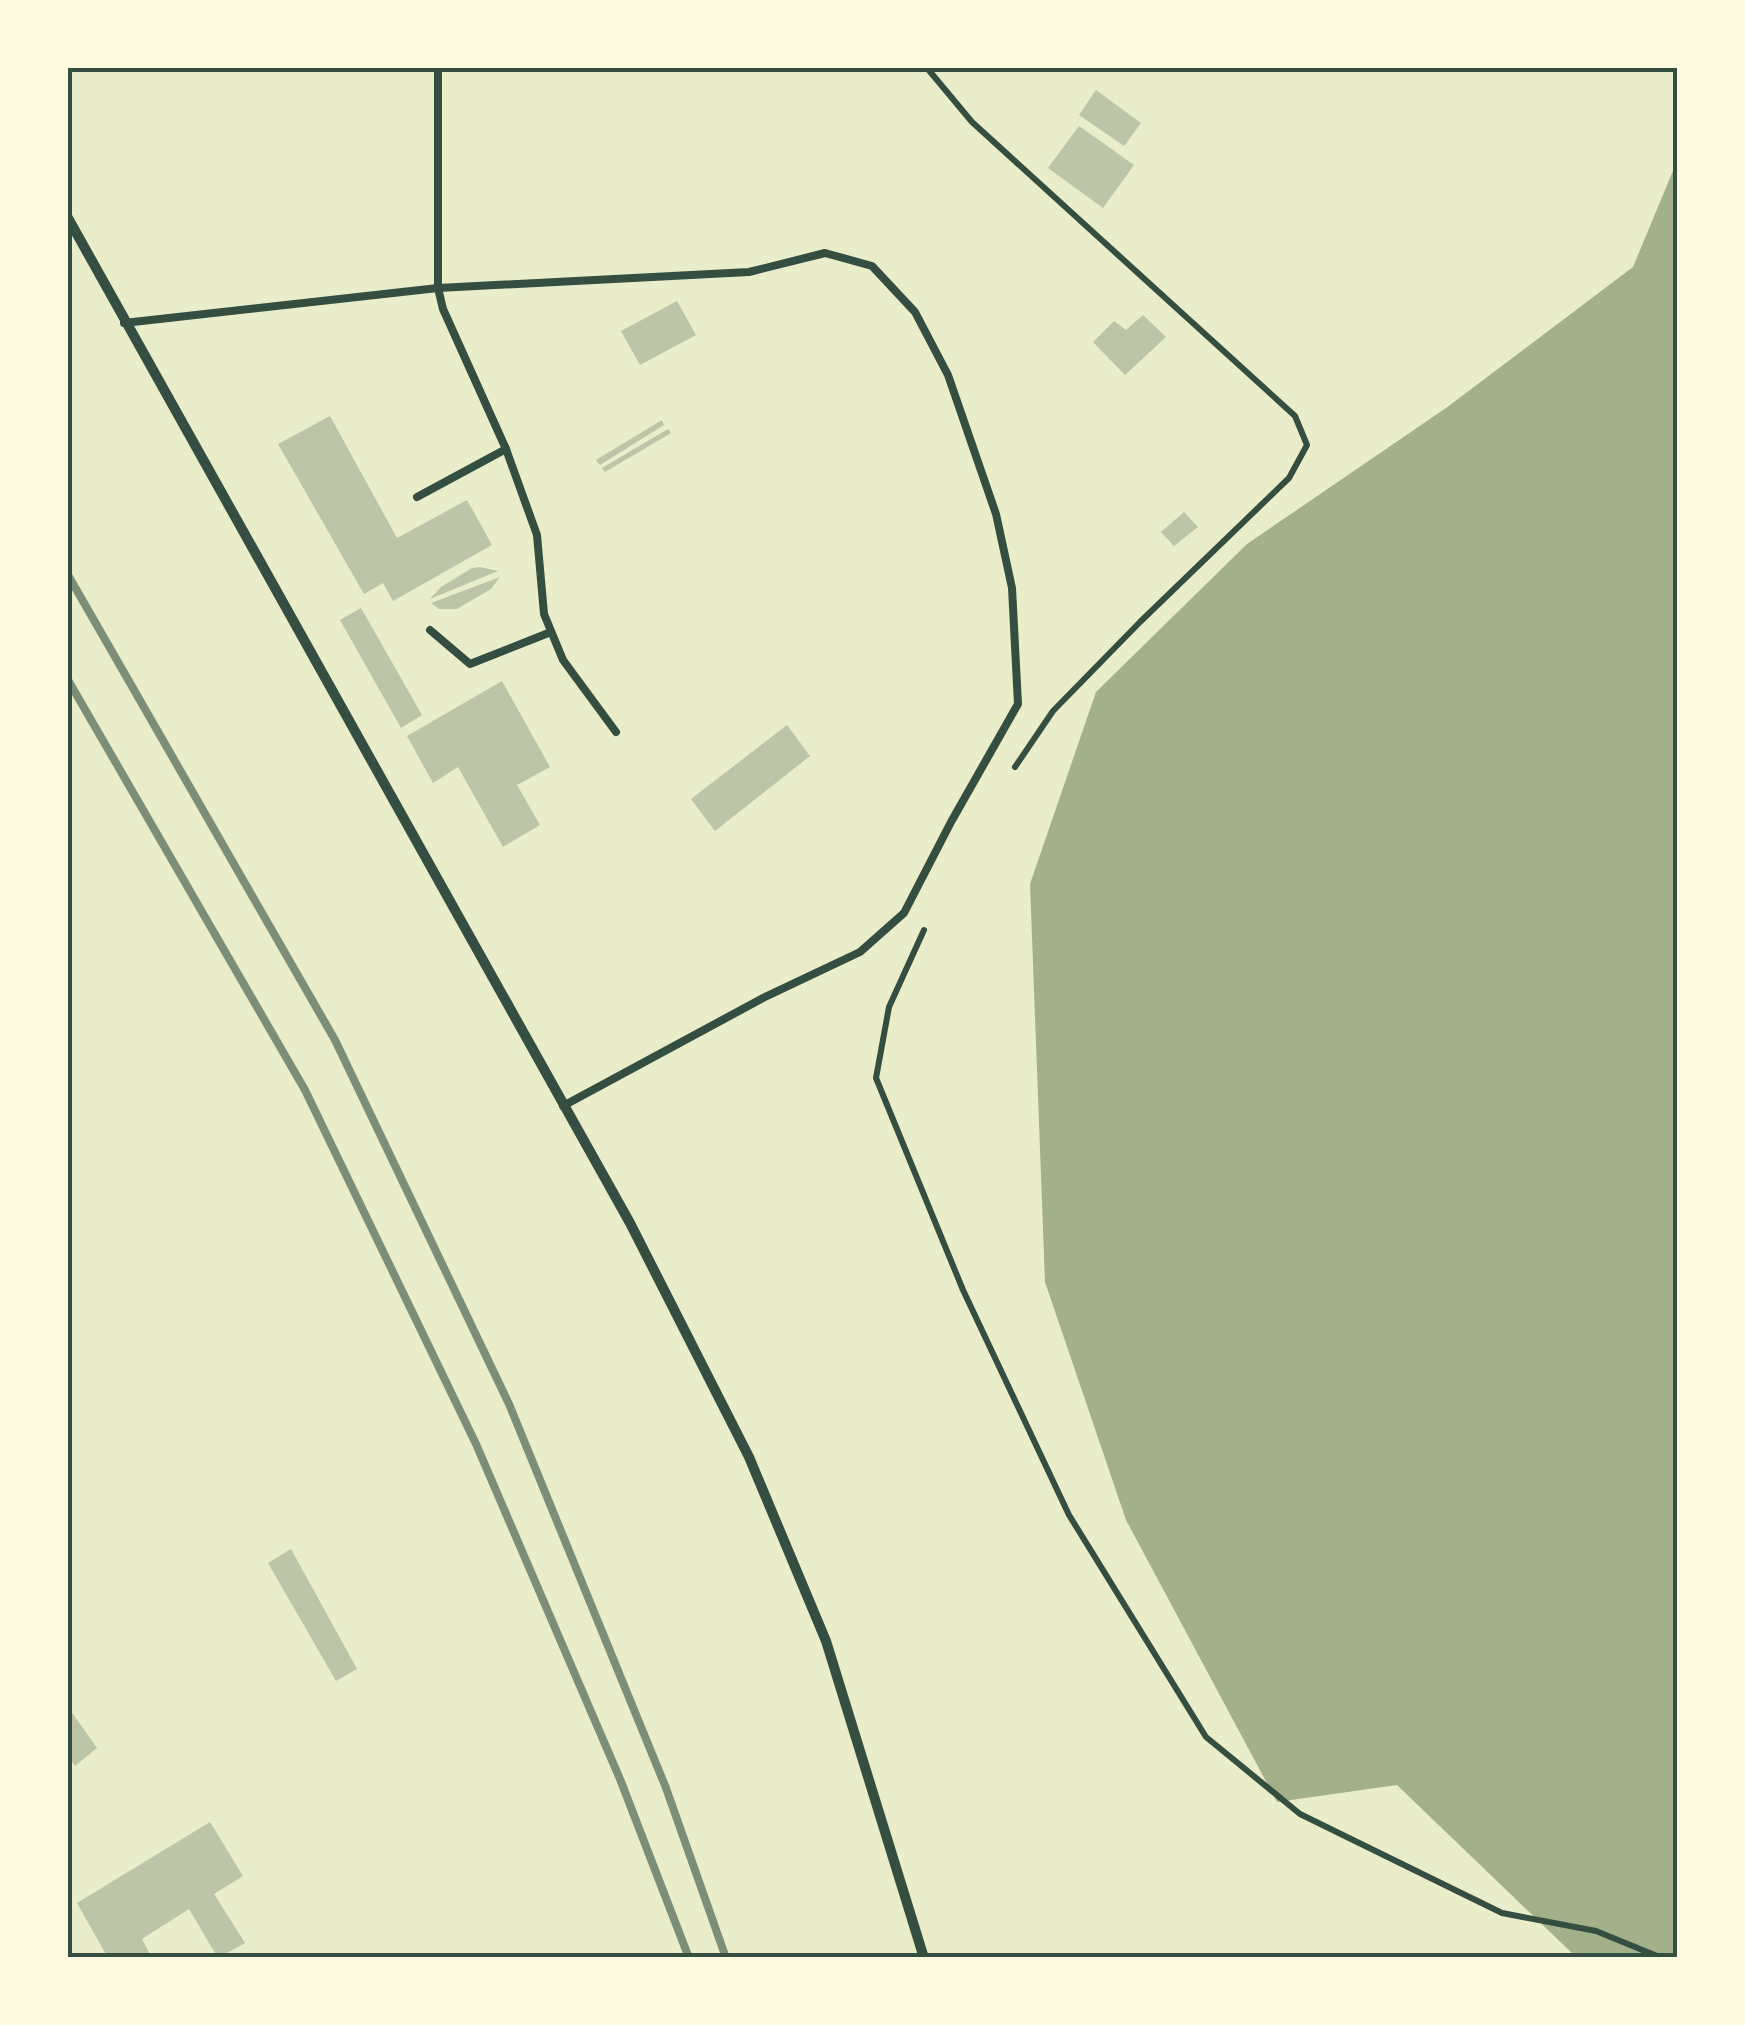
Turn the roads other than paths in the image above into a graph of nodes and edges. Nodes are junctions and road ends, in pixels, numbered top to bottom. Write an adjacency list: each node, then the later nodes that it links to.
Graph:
1 (438, 68): 3 (lane)
2 (68, 218): 4 (street)
3 (438, 288): 4 (lane); 5 (lane); 10 (lane)
4 (124, 322): 10 (street)
5 (506, 449): 6 (lane); 8 (lane)
6 (417, 497)
7 (430, 630): 8 (lane)
8 (551, 632): 9 (lane)
9 (616, 732)
10 (564, 1106): 11 (street)
11 (924, 1958)

